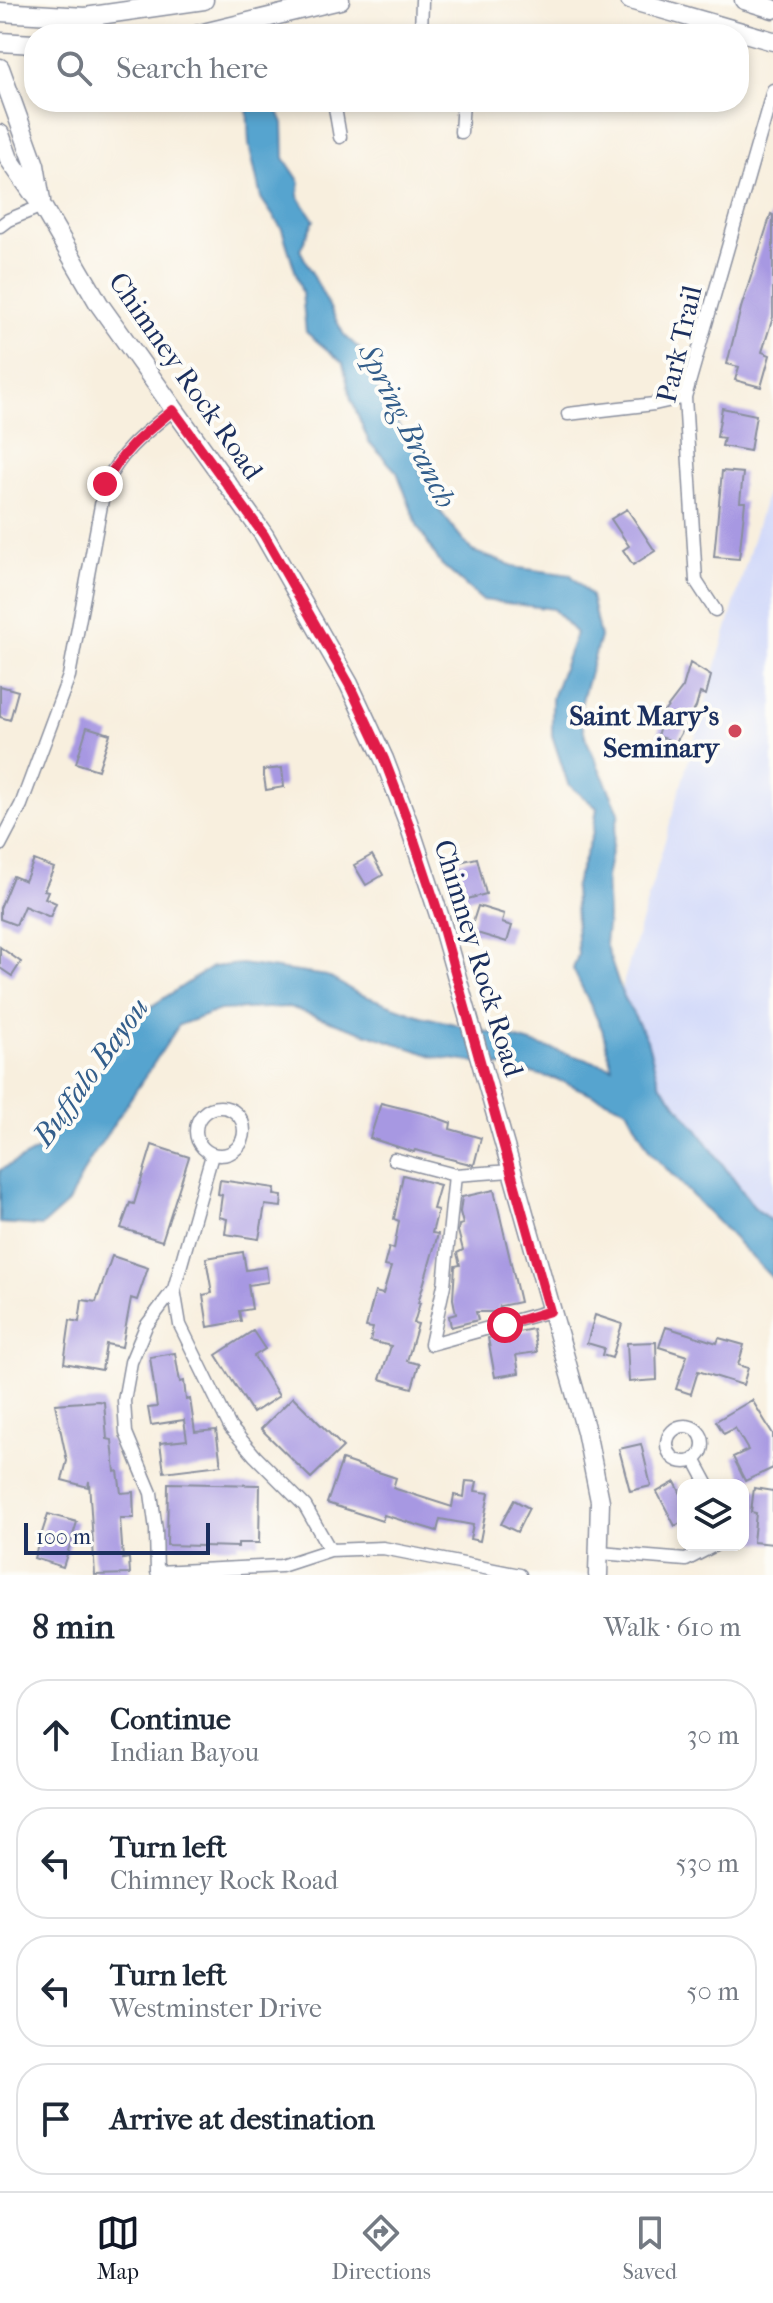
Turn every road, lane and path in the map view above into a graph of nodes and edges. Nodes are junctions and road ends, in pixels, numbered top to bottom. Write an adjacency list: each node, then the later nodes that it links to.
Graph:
1 (204, 0): 8 (main road)
2 (340, 0): 9 (main road)
3 (422, 0): 10 (street)
4 (630, 0): 6 (main road)
5 (744, 0): 7 (main road)
6 (651, 2): 11 (main road)
7 (773, 9)
8 (0, 12)
9 (242, 24)
10 (421, 24)
11 (720, 24)
12 (749, 33): 13 (main road)
13 (773, 41)
14 (0, 42): 15 (main road)
15 (24, 43)
16 (0, 68): 23 (main road, Chimney Rock Road)
17 (773, 90): 25 (street, Park Trail)
18 (336, 112): 22 (street)
19 (462, 112): 20 (street)
20 (461, 132)
21 (0, 134): 23 (main road, Chimney Rock Road)
22 (340, 137)
23 (42, 206): 24 (street); 26 (main road, Chimney Rock Road)
24 (0, 226)
25 (685, 397): 27 (street); 28 (street, Park Trail)
26 (173, 410): 29 (street); 32 (main road, Chimney Rock Road)
27 (568, 414)
28 (715, 610)
29 (0, 845)
30 (212, 1155): 34 (street)
31 (394, 1159): 33 (street)
32 (511, 1171): 33 (street); 35 (main road, Chimney Rock Road)
33 (455, 1175): 35 (street)
34 (174, 1289): 38 (street); 38 (street)
35 (550, 1311): 40 (main road, Chimney Rock Road)
36 (694, 1459): 37 (street)
37 (705, 1479)
38 (330, 1550): 41 (street)
39 (703, 1551): 40 (street)
40 (600, 1553): 42 (main road, Chimney Rock Road)
41 (520, 1575)
42 (598, 1575)

